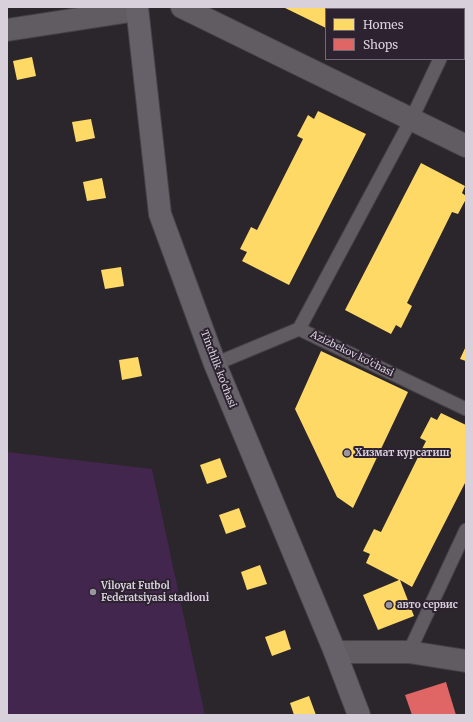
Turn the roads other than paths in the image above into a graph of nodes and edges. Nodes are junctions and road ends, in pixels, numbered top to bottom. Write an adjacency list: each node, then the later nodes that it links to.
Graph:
1 (182, 7): 5 (street)
2 (137, 8): 3 (street); 8 (street, Tinchlik ko'chasi)
3 (7, 30)
4 (440, 60): 5 (lane)
5 (412, 118): 6 (street); 7 (lane)
6 (466, 146)
7 (300, 329): 8 (lane, Azizbekov ko'chasi); 9 (lane, Azizbekov ko'chasi)
8 (215, 364): 11 (street, Tinchlik ko'chasi)
9 (466, 409)
10 (466, 530): 12 (lane)
11 (335, 652): 12 (street); 14 (street, Tinchlik ko'chasi)
12 (409, 652): 13 (street)
13 (466, 661)
14 (359, 715)

